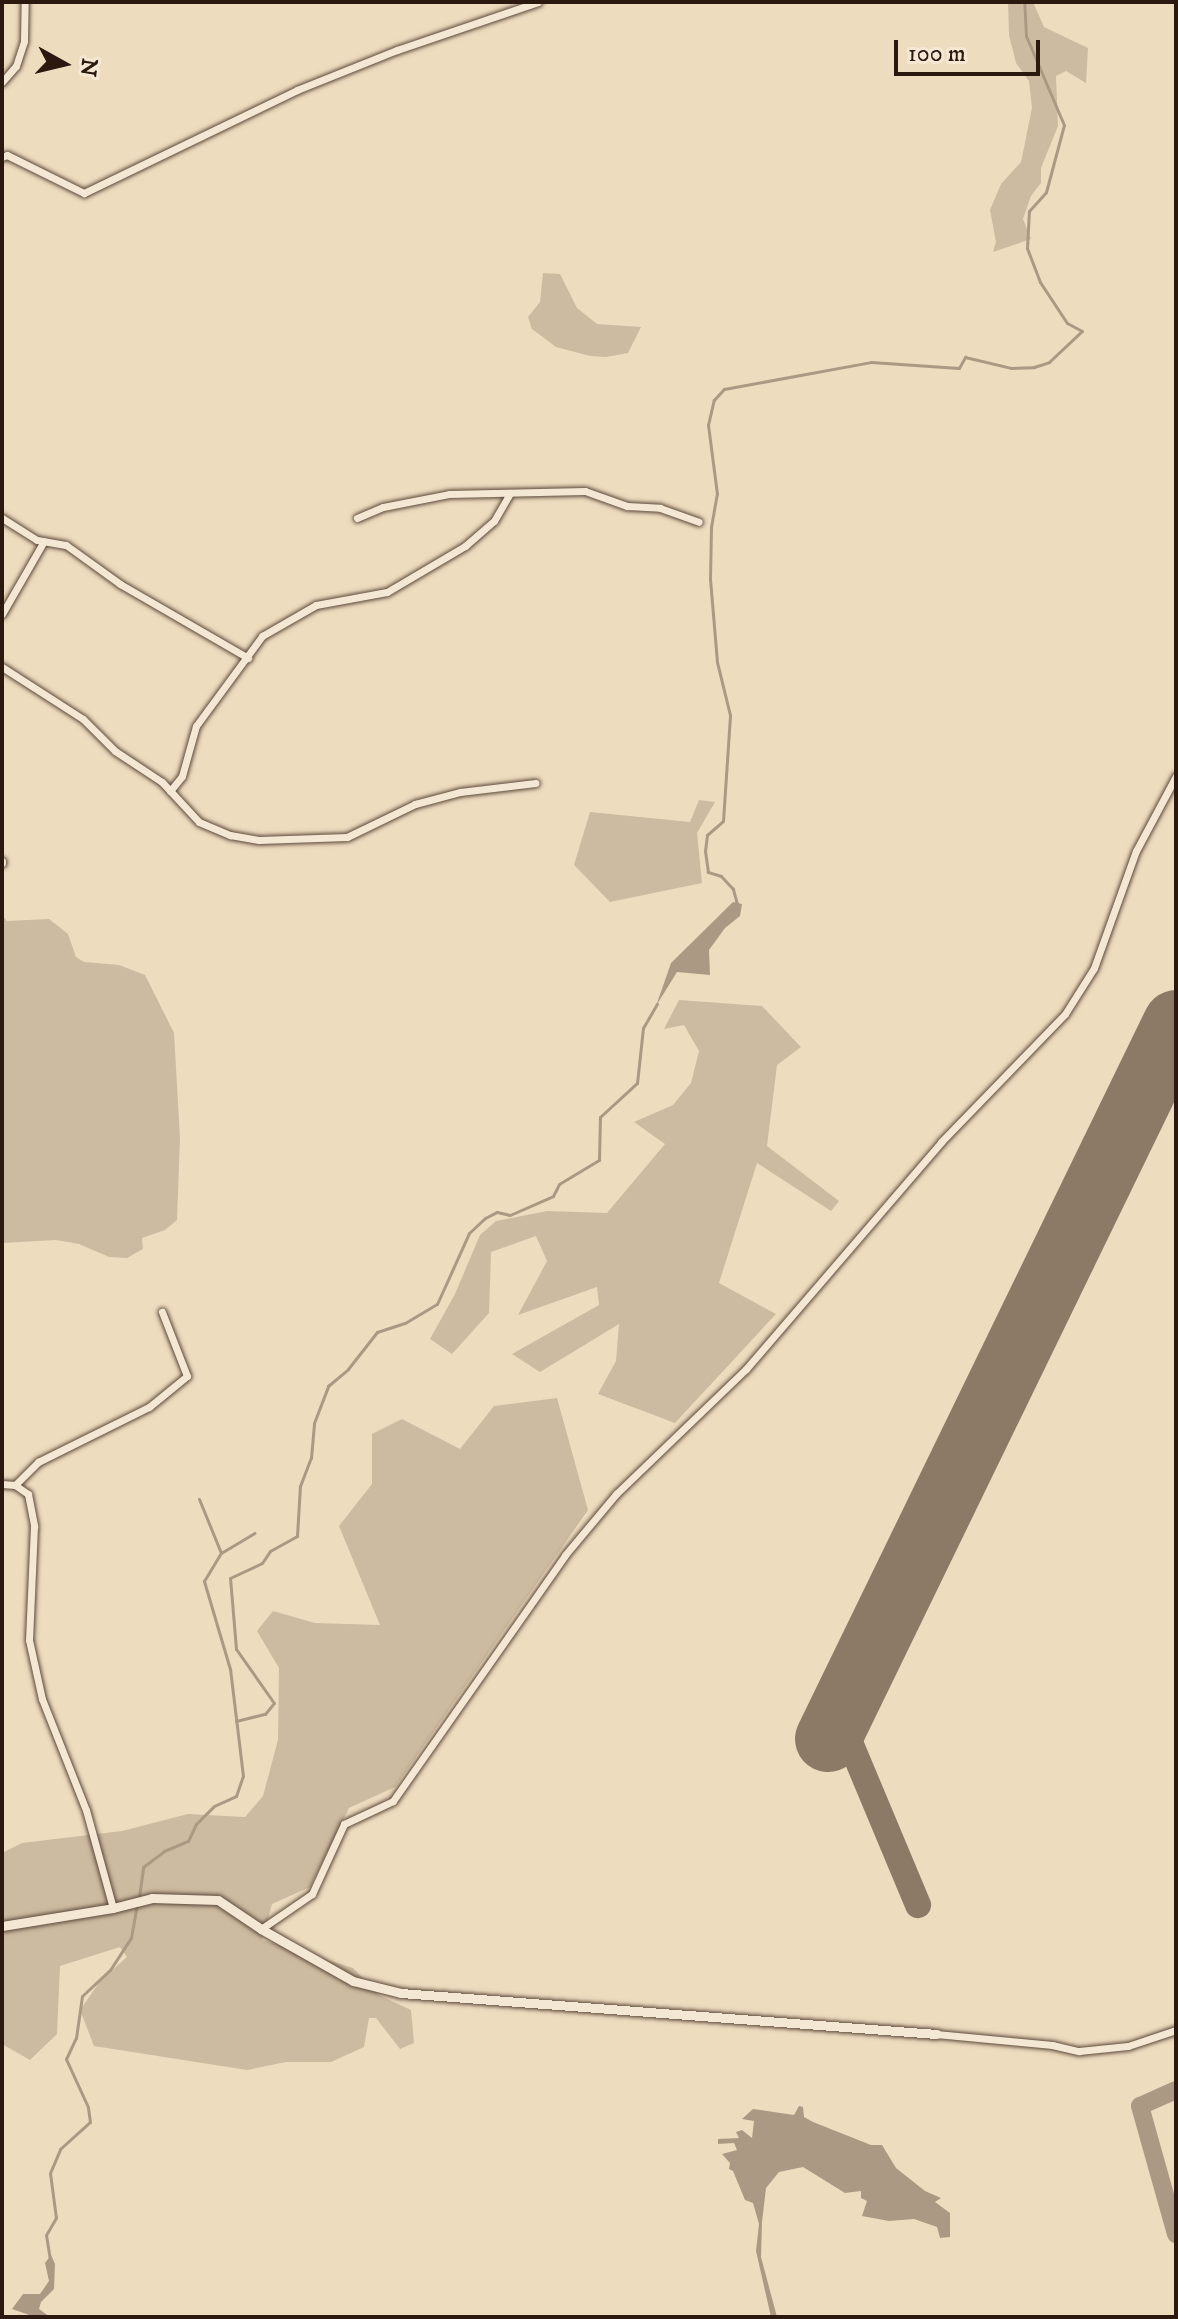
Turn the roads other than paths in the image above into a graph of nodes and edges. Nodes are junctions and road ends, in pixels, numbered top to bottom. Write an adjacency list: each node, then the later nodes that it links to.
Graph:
1 (25, 2): 3 (street)
2 (538, 2): 4 (street)
3 (2, 82)
4 (2, 157)
5 (510, 493): 7 (street); 8 (street); 11 (street)
6 (2, 518): 9 (street)
7 (357, 518)
8 (699, 522)
9 (44, 541): 10 (street); 11 (street)
10 (2, 614)
11 (248, 658): 15 (street)
12 (2, 667): 15 (street)
13 (1176, 776): 21 (street)
14 (535, 783): 15 (street)
15 (170, 791)
16 (162, 1312): 18 (street)
17 (2, 1484): 18 (street)
18 (15, 1485): 19 (street)
19 (118, 1906): 20 (street); 21 (street)
20 (2, 1926)
21 (261, 1929): 23 (street)
22 (1176, 2030): 23 (street)
23 (936, 2034)

